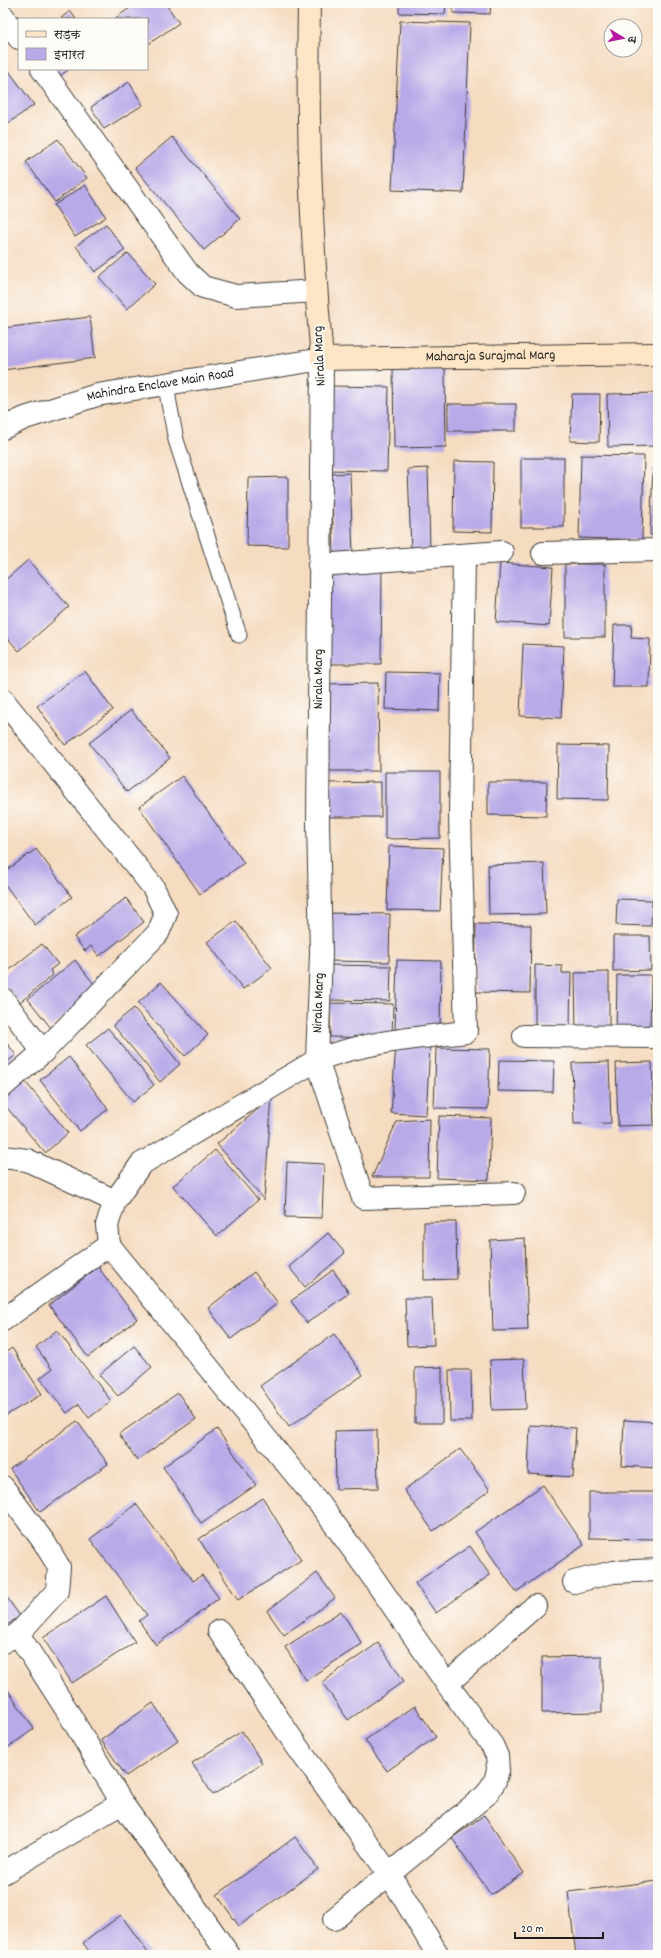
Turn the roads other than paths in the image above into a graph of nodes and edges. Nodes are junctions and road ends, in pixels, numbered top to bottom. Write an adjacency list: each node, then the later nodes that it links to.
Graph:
1 (309, 3): 5 (street, Nirala Marg)
2 (3, 16): 3 (street)
3 (18, 37)
4 (43, 70): 5 (street)
5 (316, 291): 7 (street, Nirala Marg)
6 (658, 354): 7 (street, Maharaja Surajmal Marg)
7 (322, 358): 8 (street, Mahindra Enclave Main Road); 14 (street, Nirala Marg)
8 (168, 384): 9 (street, Mahindra Enclave Main Road); 15 (lane)
9 (3, 428)
10 (658, 550): 12 (street)
11 (502, 552): 13 (street)
12 (543, 553)
13 (464, 556): 14 (street); 21 (street)
14 (319, 565): 21 (street, Nirala Marg)
15 (239, 635)
16 (3, 700): 20 (street)
17 (3, 999): 20 (street)
18 (524, 1036): 19 (street)
19 (658, 1037)
20 (43, 1052): 22 (street)
21 (317, 1060): 24 (street, Nirala Marg); 25 (street)
22 (3, 1086)
23 (3, 1157): 25 (street)
24 (514, 1193)
25 (115, 1201): 26 (street)
26 (109, 1245): 27 (street); 34 (street)
27 (3, 1320)
28 (3, 1488): 33 (street)
29 (658, 1570): 30 (street)
30 (574, 1582)
31 (535, 1606): 34 (street)
32 (220, 1631): 37 (street)
33 (10, 1638): 35 (street)
34 (447, 1684): 37 (street)
35 (122, 1803): 36 (street); 39 (street)
36 (3, 1873)
37 (390, 1875): 38 (street); 40 (street)
38 (334, 1919)
39 (222, 1952)
40 (438, 1955)

